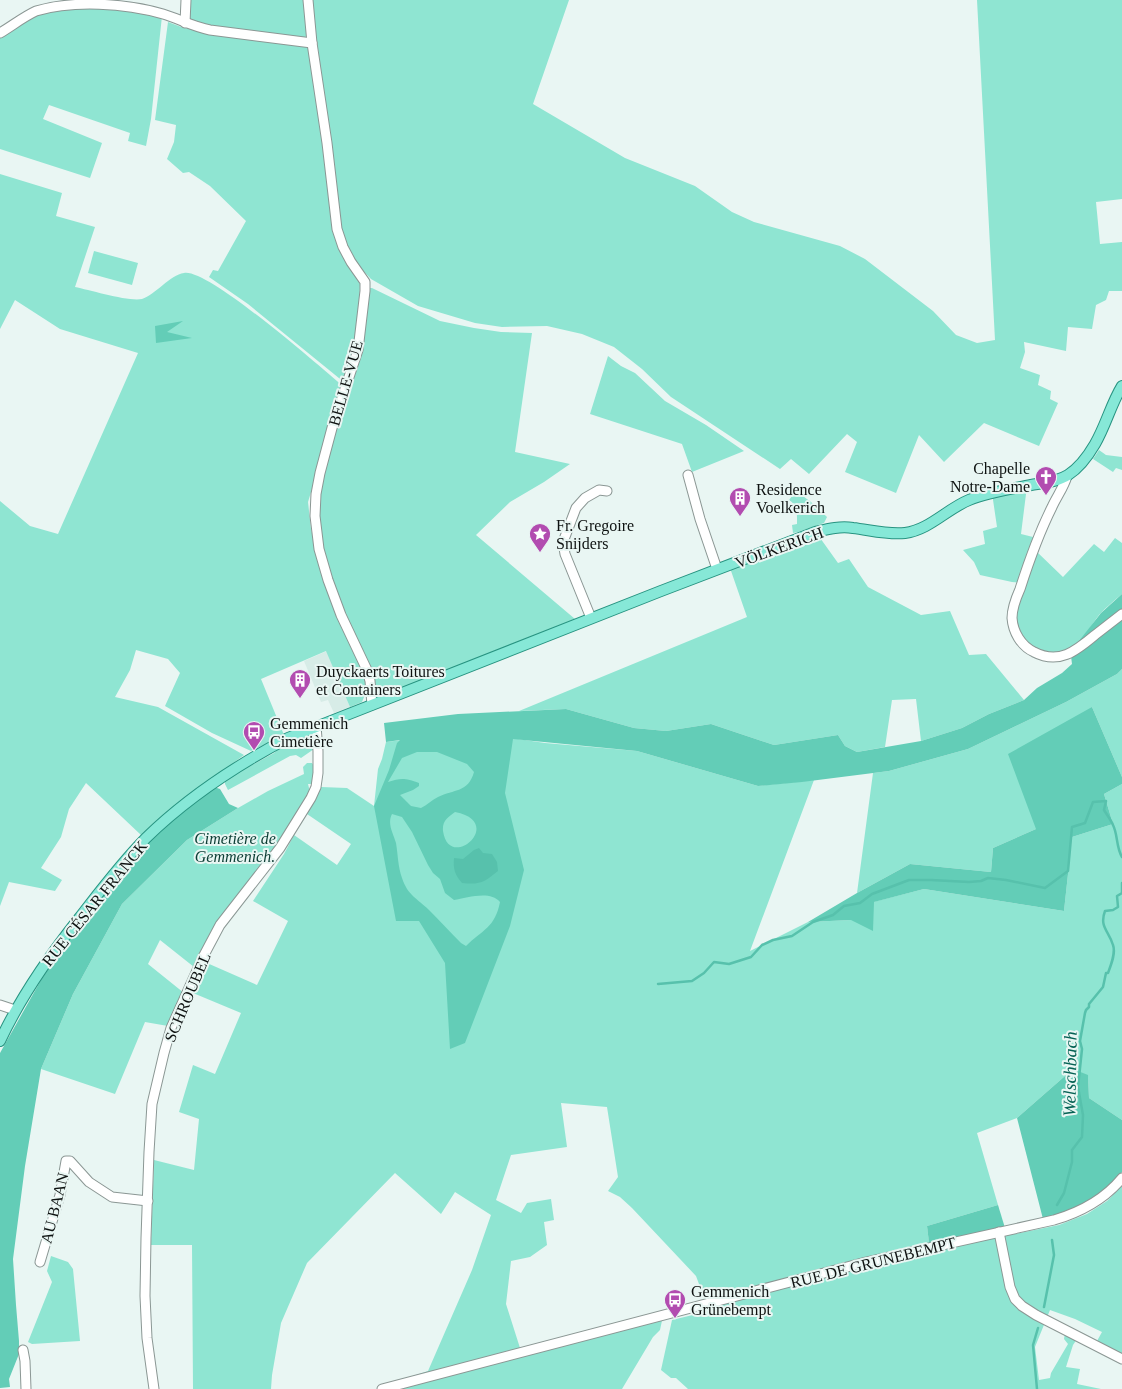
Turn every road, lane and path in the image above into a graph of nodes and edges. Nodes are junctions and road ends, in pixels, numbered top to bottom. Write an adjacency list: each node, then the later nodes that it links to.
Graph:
1 (186, 0): 3 (street)
2 (308, 0): 5 (street, BELLE-VUE)
3 (185, 23): 4 (street); 5 (street)
4 (0, 33)
5 (312, 43): 13 (street, BELLE-VUE)
6 (1122, 386): 8 (main road, VÖLKERICH)
7 (688, 475): 10 (street)
8 (1067, 476): 10 (main road, VÖLKERICH); 11 (street)
9 (607, 491): 12 (street)
10 (717, 569): 12 (main road, VÖLKERICH)
11 (1122, 614)
12 (591, 618): 13 (main road, VÖLKERICH)
13 (372, 705): 14 (main road, VÖLKERICH)
14 (316, 726): 16 (main road, RUE CÉSAR FRANCK); 19 (street, SCHROUBEL)
15 (0, 1005): 16 (street)
16 (15, 1010): 17 (main road, RUE CÉSAR FRANCK)
17 (0, 1041)
18 (1122, 1178): 20 (street, RUE DE GRUNEBEMPT)
19 (148, 1201): 21 (street, AU BAAN); 25 (street, SCHROUBEL)
20 (999, 1232): 23 (street); 26 (street, RUE DE GRUNEBEMPT)
21 (40, 1262)
22 (23, 1350): 24 (street)
23 (1122, 1359)
24 (26, 1389)
25 (154, 1389)
26 (382, 1389)

